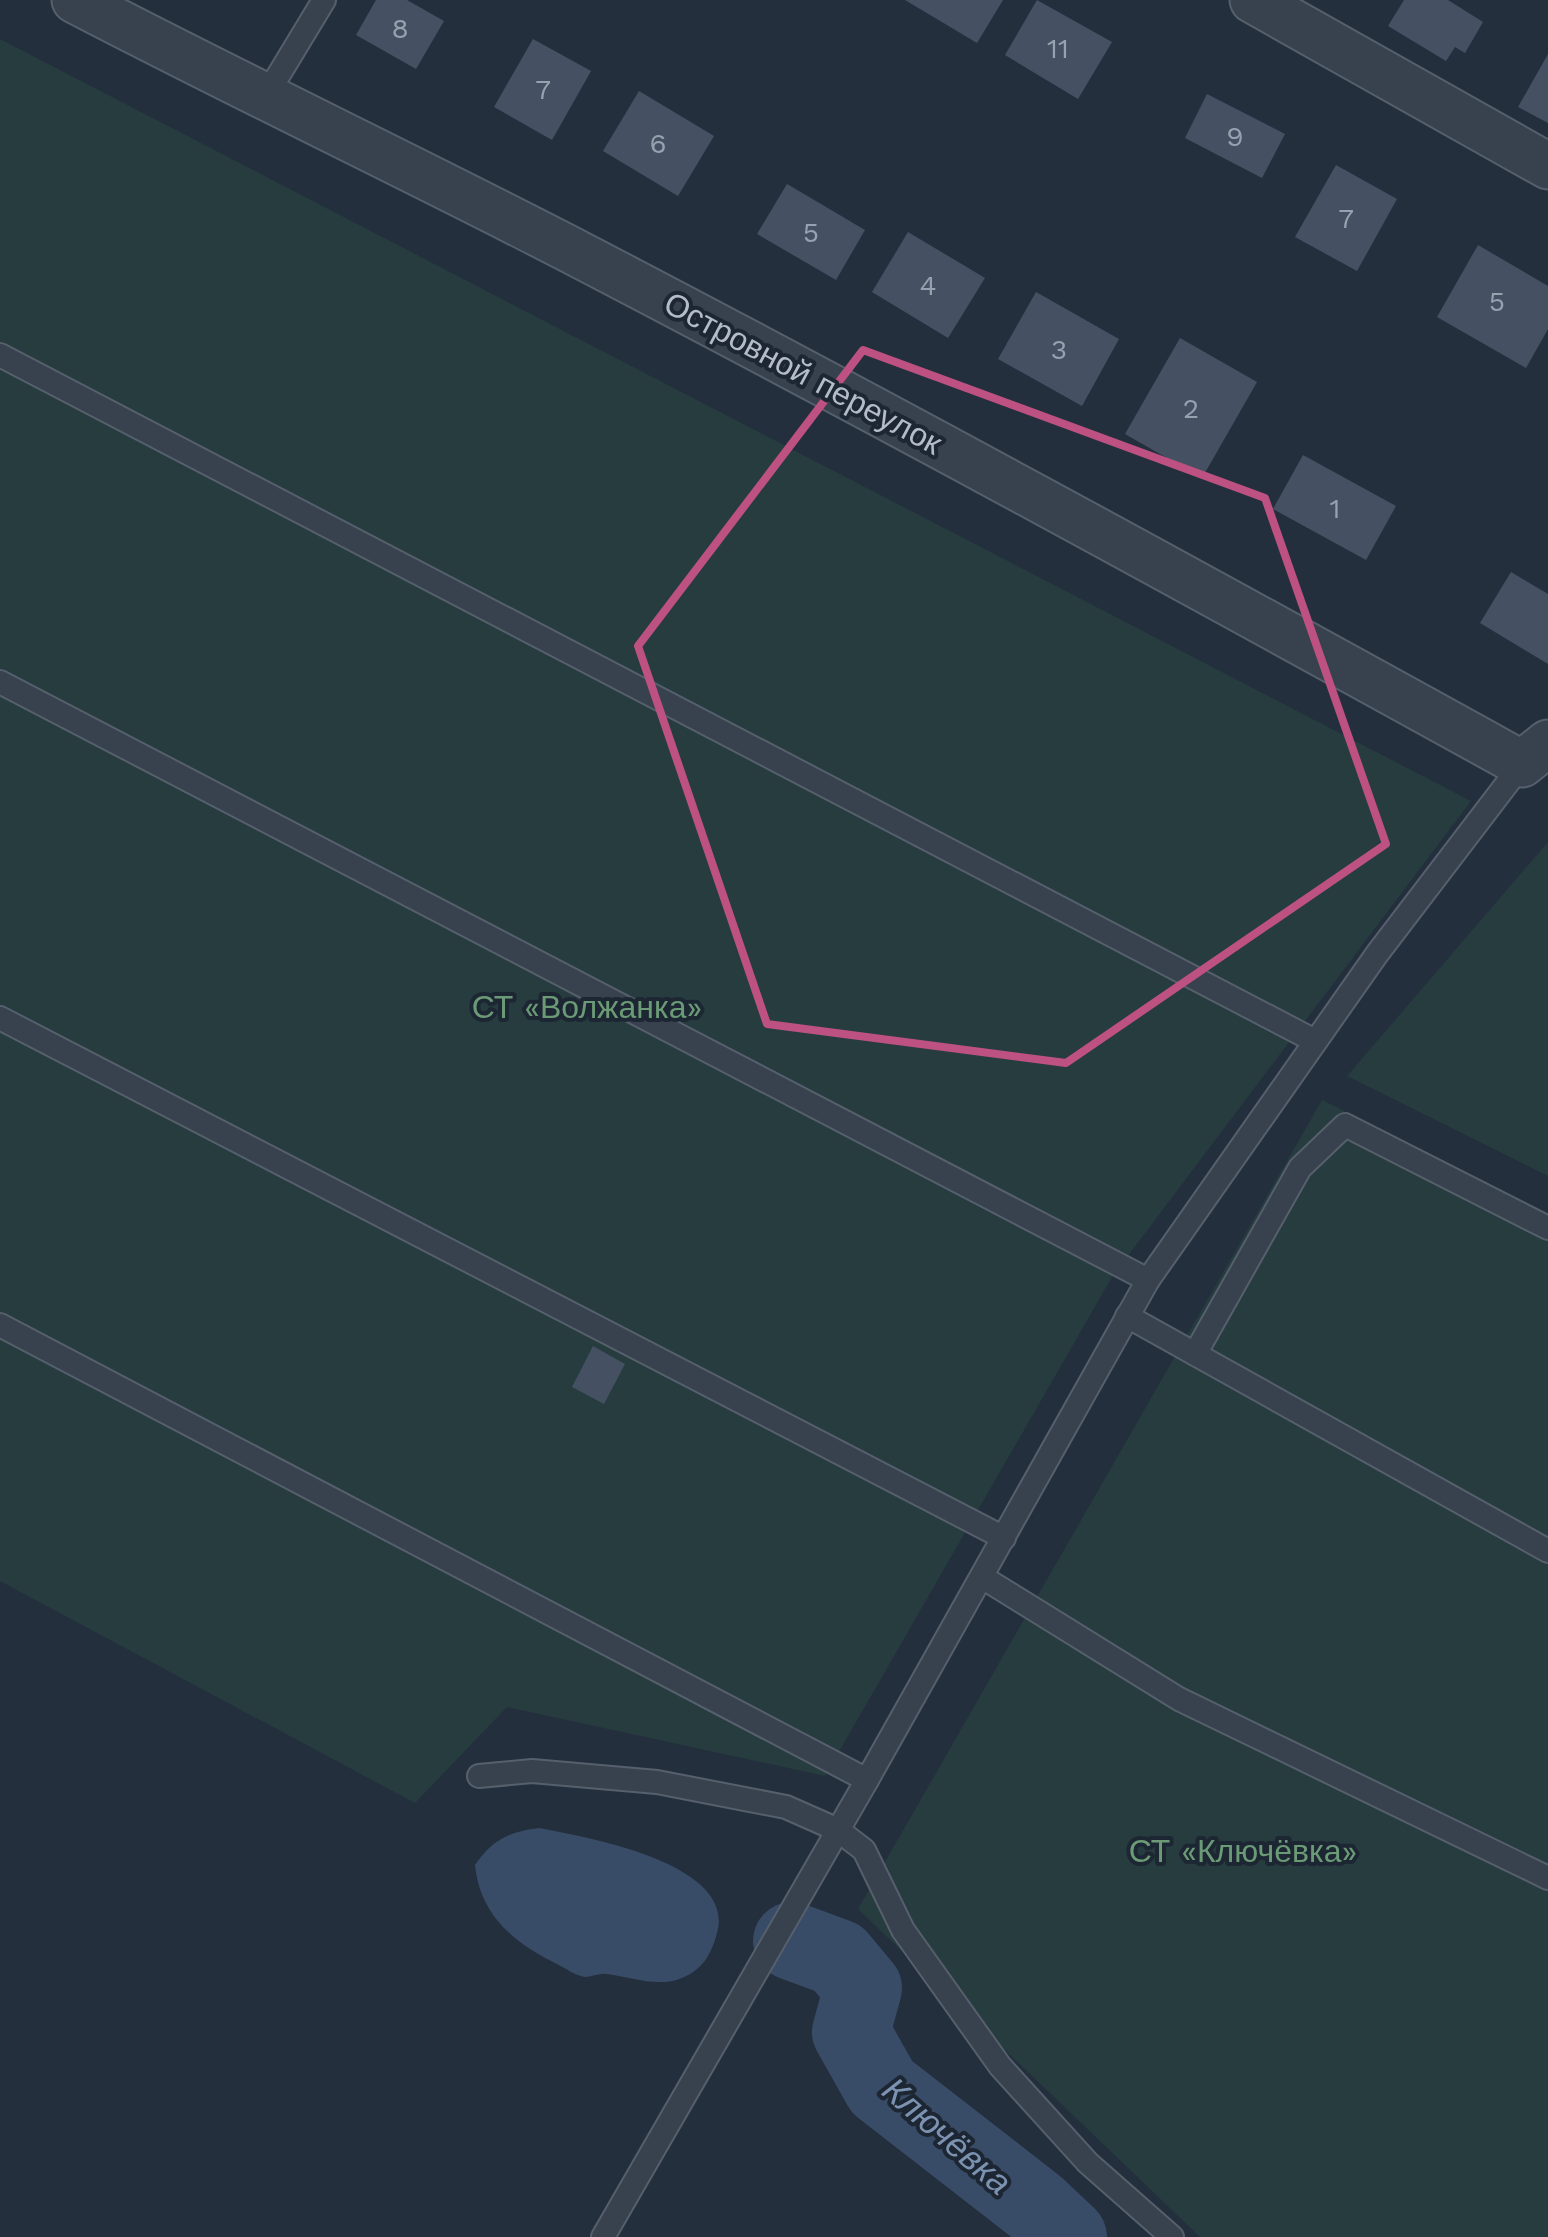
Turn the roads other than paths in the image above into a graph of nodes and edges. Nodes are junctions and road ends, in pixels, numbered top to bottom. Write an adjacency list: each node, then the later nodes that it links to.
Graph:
1 (75, 0): 4 (street, Островной переулок)
2 (324, 0): 4 (lane)
3 (1253, 0): 5 (street)
4 (264, 99): 8 (street, Островной переулок)
5 (1548, 166)
6 (0, 355): 10 (lane)
7 (0, 682): 12 (lane)
8 (1535, 754): 10 (lane)
9 (0, 1018): 16 (lane)
10 (1316, 1041): 12 (lane)
11 (1548, 1228): 15 (lane)
12 (1148, 1280): 13 (lane)
13 (1127, 1316): 15 (lane); 16 (lane)
14 (0, 1325): 20 (lane)
15 (1194, 1354): 17 (lane)
16 (1004, 1538): 18 (lane)
17 (1548, 1551)
18 (982, 1577): 20 (lane); 22 (lane)
19 (479, 1776): 21 (lane)
20 (866, 1780): 21 (lane)
21 (838, 1830): 23 (lane); 24 (lane)
22 (1548, 1878)
23 (603, 2237)
24 (1172, 2237)

